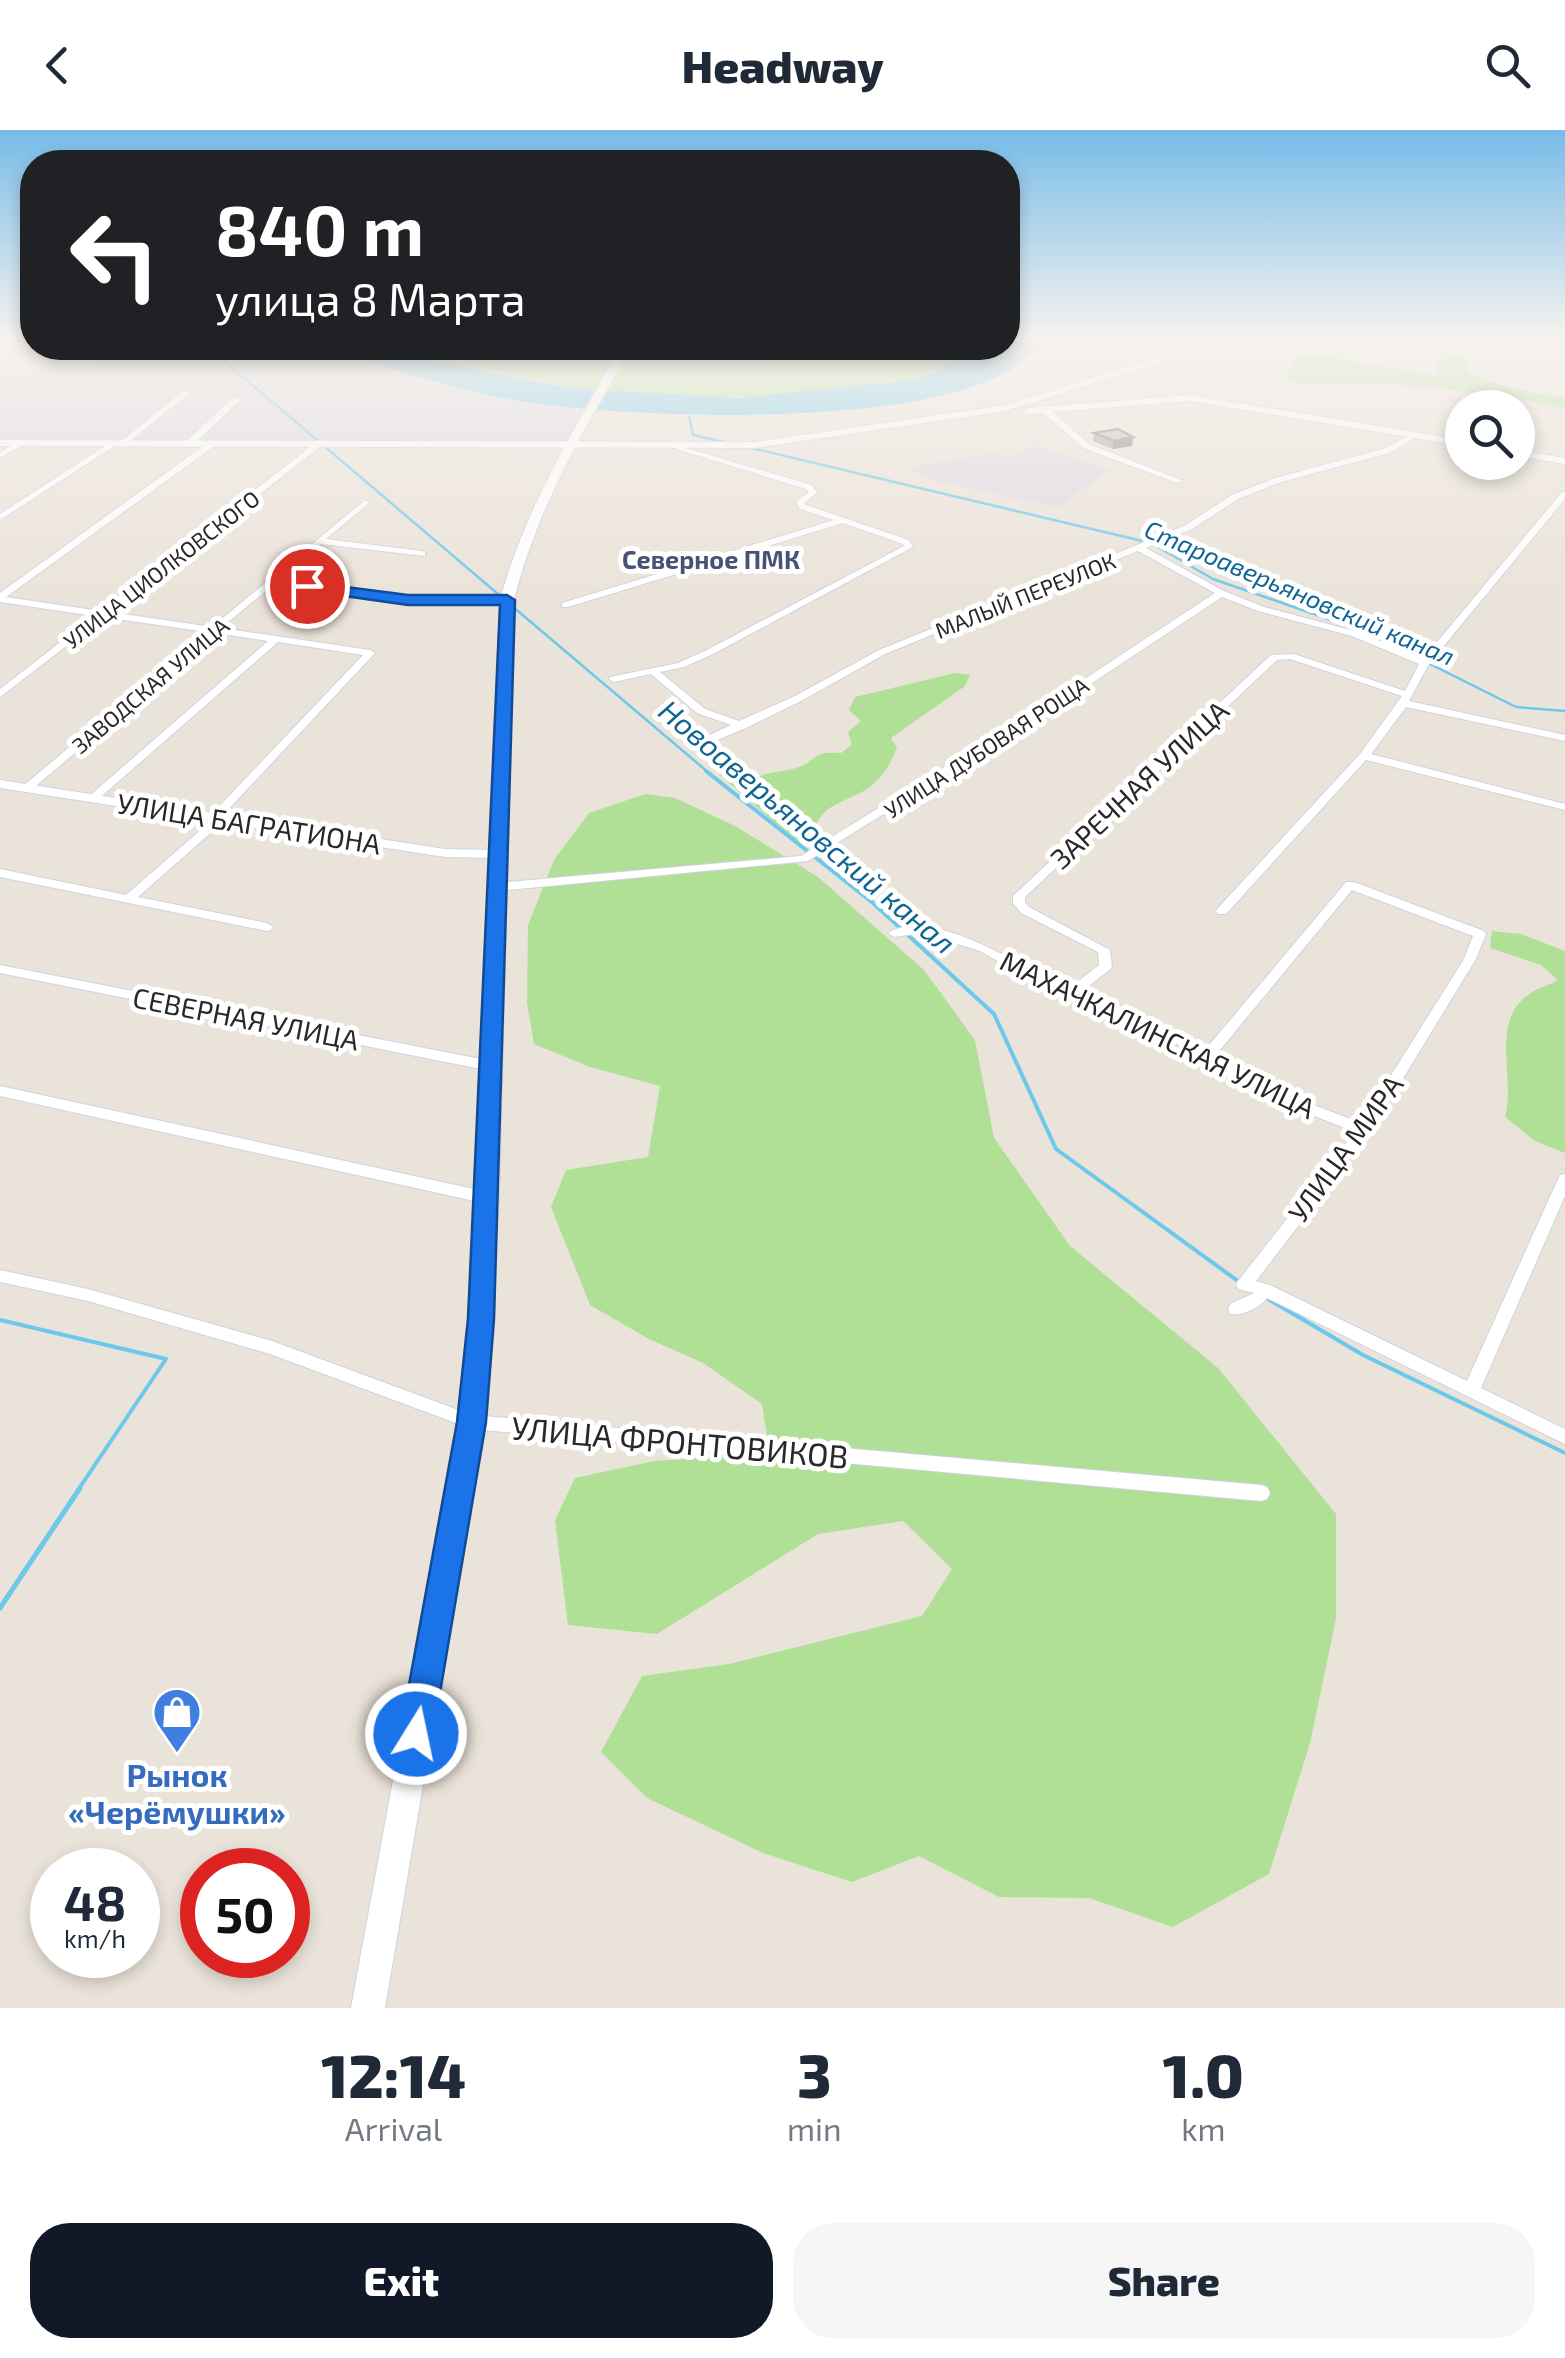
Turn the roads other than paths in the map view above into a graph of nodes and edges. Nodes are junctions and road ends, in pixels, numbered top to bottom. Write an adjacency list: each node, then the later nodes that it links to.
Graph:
1 (142, 426): 14 (street)
2 (209, 426): 11 (street)
3 (581, 426): 15 (main road)
4 (895, 426): 16 (street)
5 (1062, 426): 20 (street)
6 (1357, 426): 7 (street)
7 (1414, 435): 8 (street); 26 (street, МАЛЫЙ ПЕРЕУЛОК)
8 (1445, 440)
9 (322, 442): 12 (street); 15 (street); 33 (street, УЛИЦА ЦИОЛКОВСКОГО)
10 (0, 443): 13 (street)
11 (190, 443): 12 (street); 14 (street)
12 (213, 443): 30 (street)
13 (20, 444): 14 (street); 18 (street)
14 (117, 444): 23 (street)
15 (572, 444): 16 (street); 31 (main road)
16 (679, 446): 24 (street)
17 (1535, 455): 19 (street)
18 (0, 456)
19 (1565, 461)
20 (1180, 481)
21 (1565, 494): 36 (street)
22 (364, 502): 25 (street, ЗАВОДСКАЯ УЛИЦА)
23 (0, 518)
24 (842, 521): 32 (street); 37 (street)
25 (320, 541): 27 (street); 28 (street, ЗАВОДСКАЯ УЛИЦА)
26 (1140, 548): 29 (street); 41 (street, МАЛЫЙ ПЕРЕУЛОК)
27 (422, 554)
28 (273, 582): 31 (street); 34 (street, ЗАВОДСКАЯ УЛИЦА)
29 (1221, 593): 36 (street); 52 (street, УЛИЦА ДУБОВАЯ РОЩА)
30 (0, 598): 33 (street)
31 (507, 600): 50 (main road)
32 (565, 605)
33 (105, 614): 34 (street); 39 (street, УЛИЦА ЦИОЛКОВСКОГО)
34 (217, 630): 35 (street); 46 (street, ЗАВОДСКАЯ УЛИЦА)
35 (277, 638): 47 (street, ЗАВОДСКАЯ УЛИЦА); 49 (street)
36 (1425, 663): 40 (street)
37 (654, 672): 38 (street); 41 (street)
38 (614, 679)
39 (0, 694)
40 (1405, 699): 42 (street); 44 (street); 58 (street, ЗАРЕЧНАЯ УЛИЦА)
41 (742, 726): 43 (street, МАЛЫЙ ПЕРЕУЛОК)
42 (1565, 738)
43 (694, 746)
44 (1364, 756): 48 (street); 54 (street)
45 (0, 784): 46 (street, УЛИЦА БАГРАТИОНА)
46 (26, 789): 47 (street, УЛИЦА БАГРАТИОНА)
47 (92, 799): 49 (street, УЛИЦА БАГРАТИОНА)
48 (1565, 807)
49 (217, 819): 50 (street, УЛИЦА БАГРАТИОНА); 53 (street)
50 (498, 854): 52 (main road)
51 (0, 874): 53 (street)
52 (498, 887): 60 (main road)
53 (131, 898): 55 (street)
54 (1222, 911)
55 (267, 927)
56 (894, 933): 58 (street, МАХАЧКАЛИНСКАЯ УЛИЦА)
57 (0, 969): 60 (street, СЕВЕРНАЯ УЛИЦА)
58 (1074, 990): 59 (street, МАХАЧКАЛИНСКАЯ УЛИЦА)
59 (1207, 1058): 62 (street, МАХАЧКАЛИНСКАЯ УЛИЦА); 62 (street, УЛИЦА МИРА)
60 (491, 1066): 64 (main road)
61 (0, 1091): 64 (street)
62 (1364, 1130): 66 (street, УЛИЦА МИРА)
63 (1565, 1179): 68 (street)
64 (488, 1198): 69 (main road)
65 (0, 1276): 69 (street, УЛИЦА ФРОНТОВИКОВ)
66 (1264, 1289): 67 (street); 68 (street)
67 (1236, 1309)
68 (1472, 1391): 70 (street)
69 (472, 1422): 71 (street, УЛИЦА ФРОНТОВИКОВ); 72 (main road)
70 (1565, 1437)
71 (1261, 1493)
72 (368, 2008)

